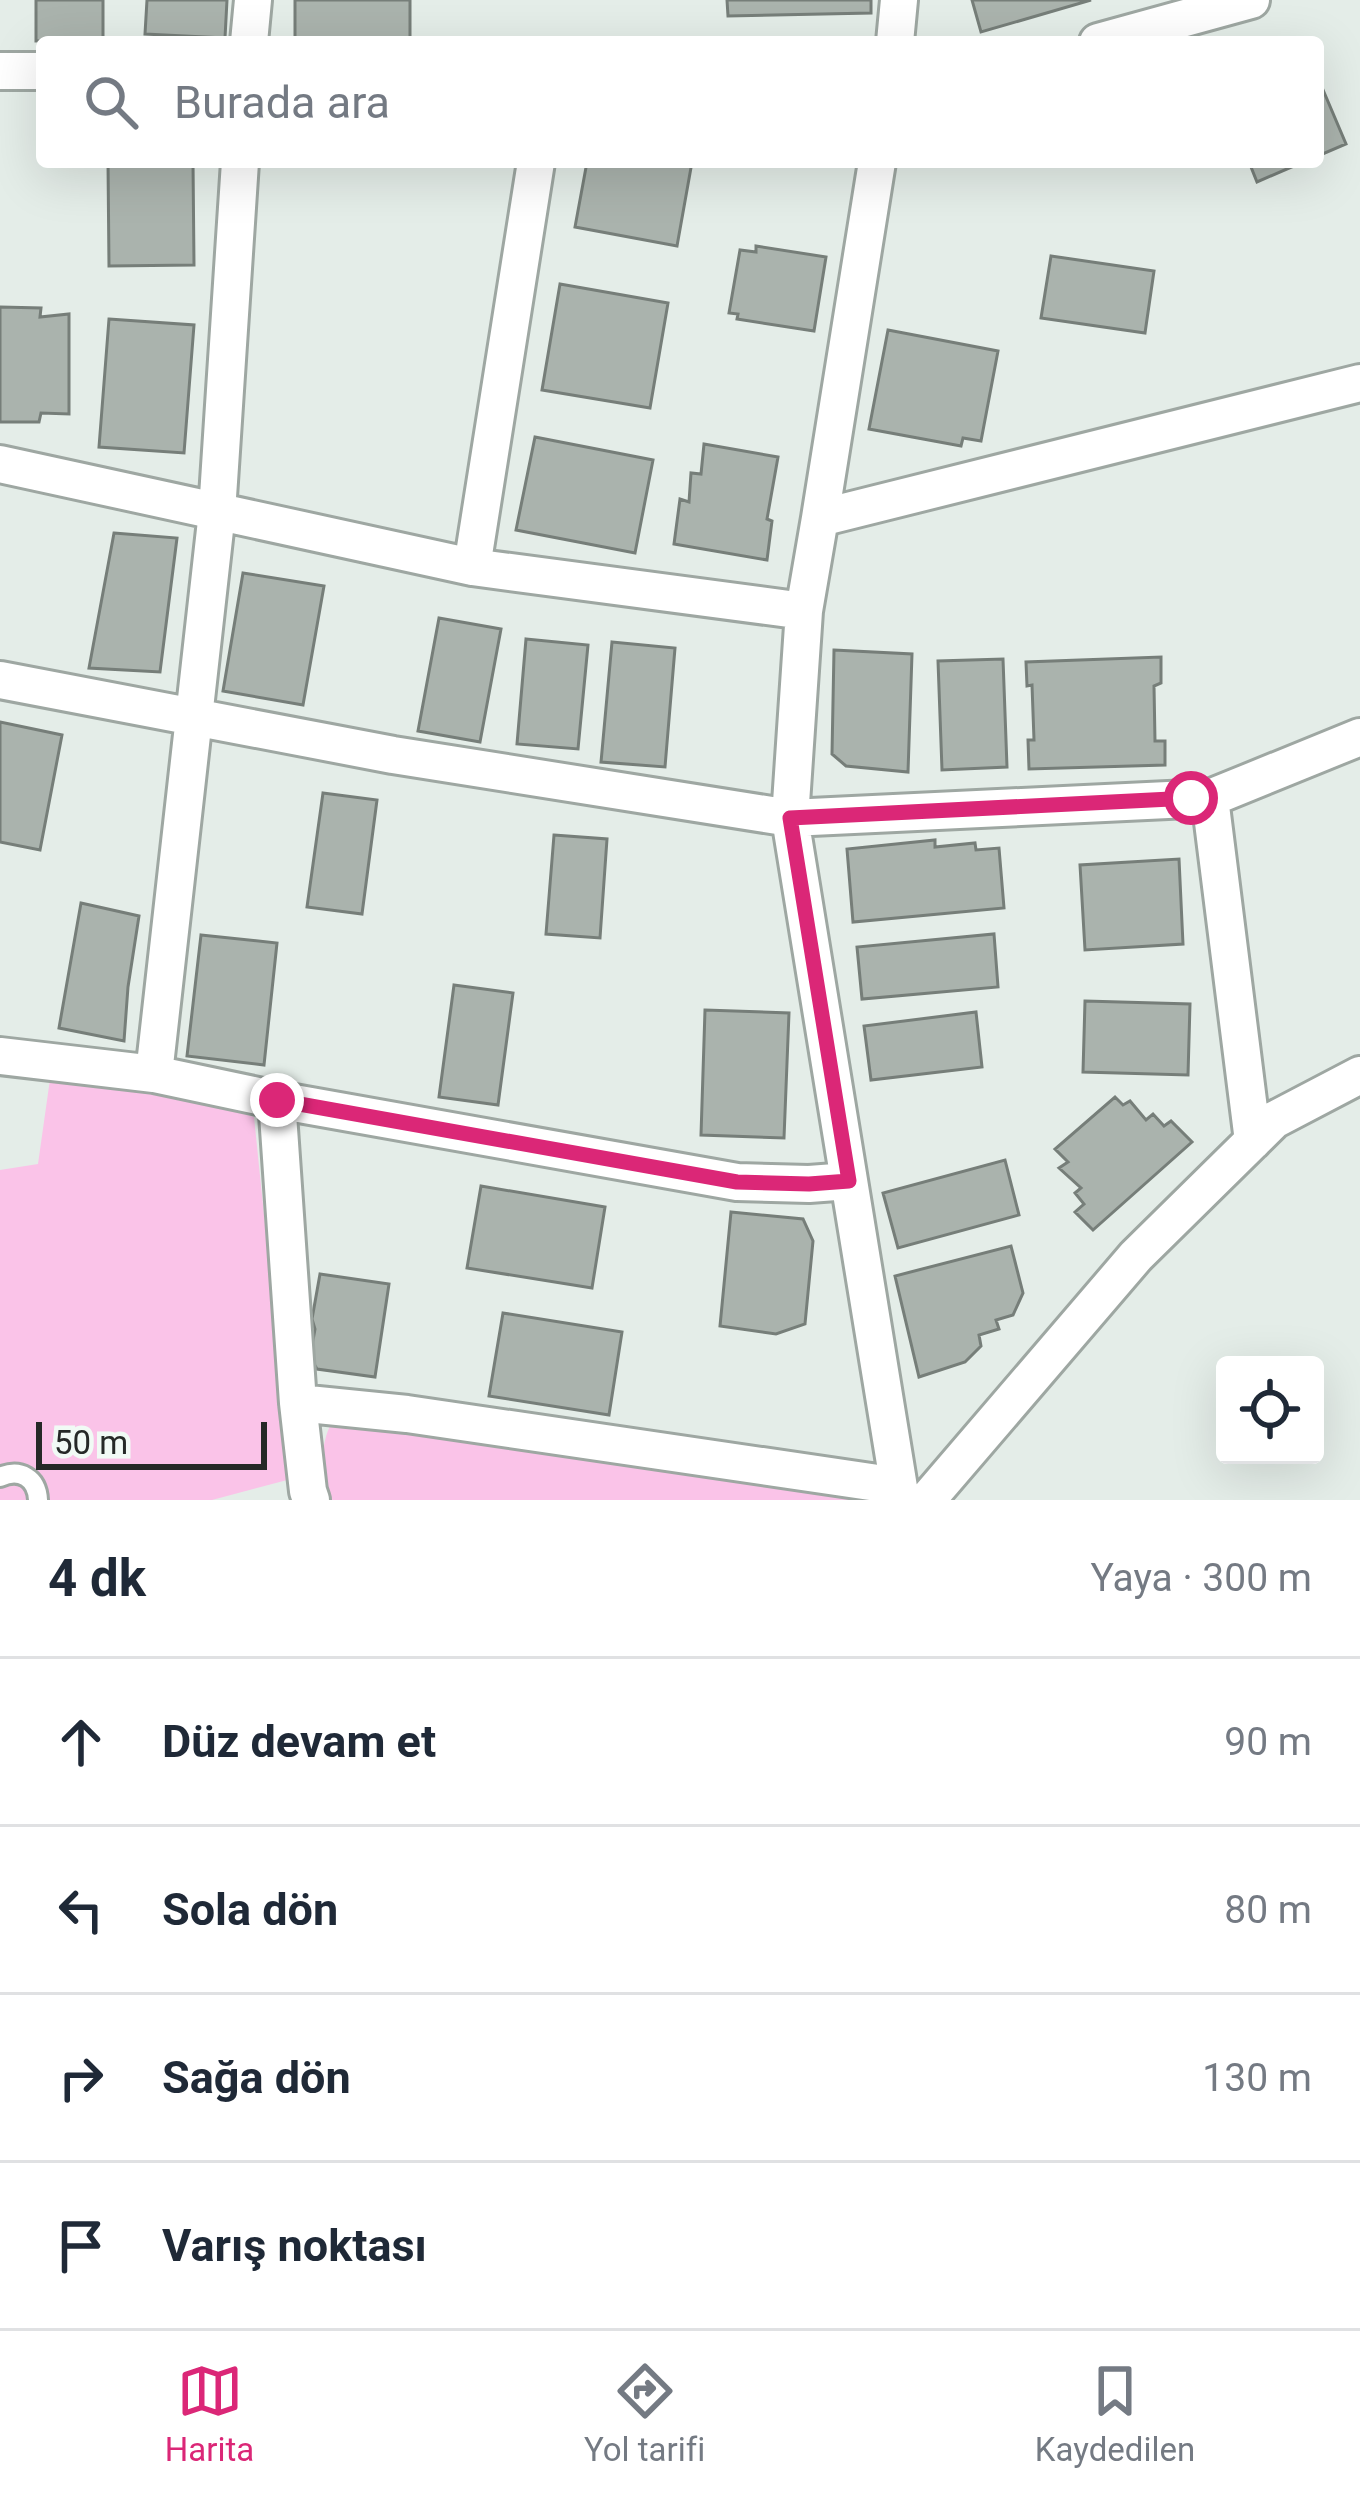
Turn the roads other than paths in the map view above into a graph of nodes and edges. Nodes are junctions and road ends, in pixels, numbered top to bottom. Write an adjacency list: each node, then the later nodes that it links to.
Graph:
1 (253, 0): 4 (street)
2 (899, 0): 5 (street)
3 (1251, 0): 6 (street)
4 (249, 36)
5 (896, 36)
6 (1120, 36)
7 (0, 71): 8 (street)
8 (36, 71)
9 (240, 168): 14 (street)
10 (535, 168): 16 (street)
11 (876, 168): 15 (street)
12 (1360, 383): 15 (street)
13 (0, 464): 14 (street)
14 (217, 512): 16 (street); 19 (street)
15 (820, 518): 17 (street)
16 (472, 567): 17 (street)
17 (804, 610): 22 (street)
18 (0, 680): 19 (street)
19 (193, 715): 22 (street); 24 (street)
20 (1360, 737): 21 (street)
21 (1210, 798): 22 (street); 27 (street)
22 (790, 818): 28 (street)
23 (0, 1056): 24 (street)
24 (154, 1074): 26 (street)
25 (1360, 1076): 27 (street)
26 (277, 1100): 28 (street); 29 (street)
27 (1253, 1141): 31 (street)
28 (849, 1181): 31 (street)
29 (298, 1403): 31 (street); 32 (street)
30 (0, 1477): 33 (lane)
31 (909, 1495)
32 (299, 1497)
33 (38, 1500)

